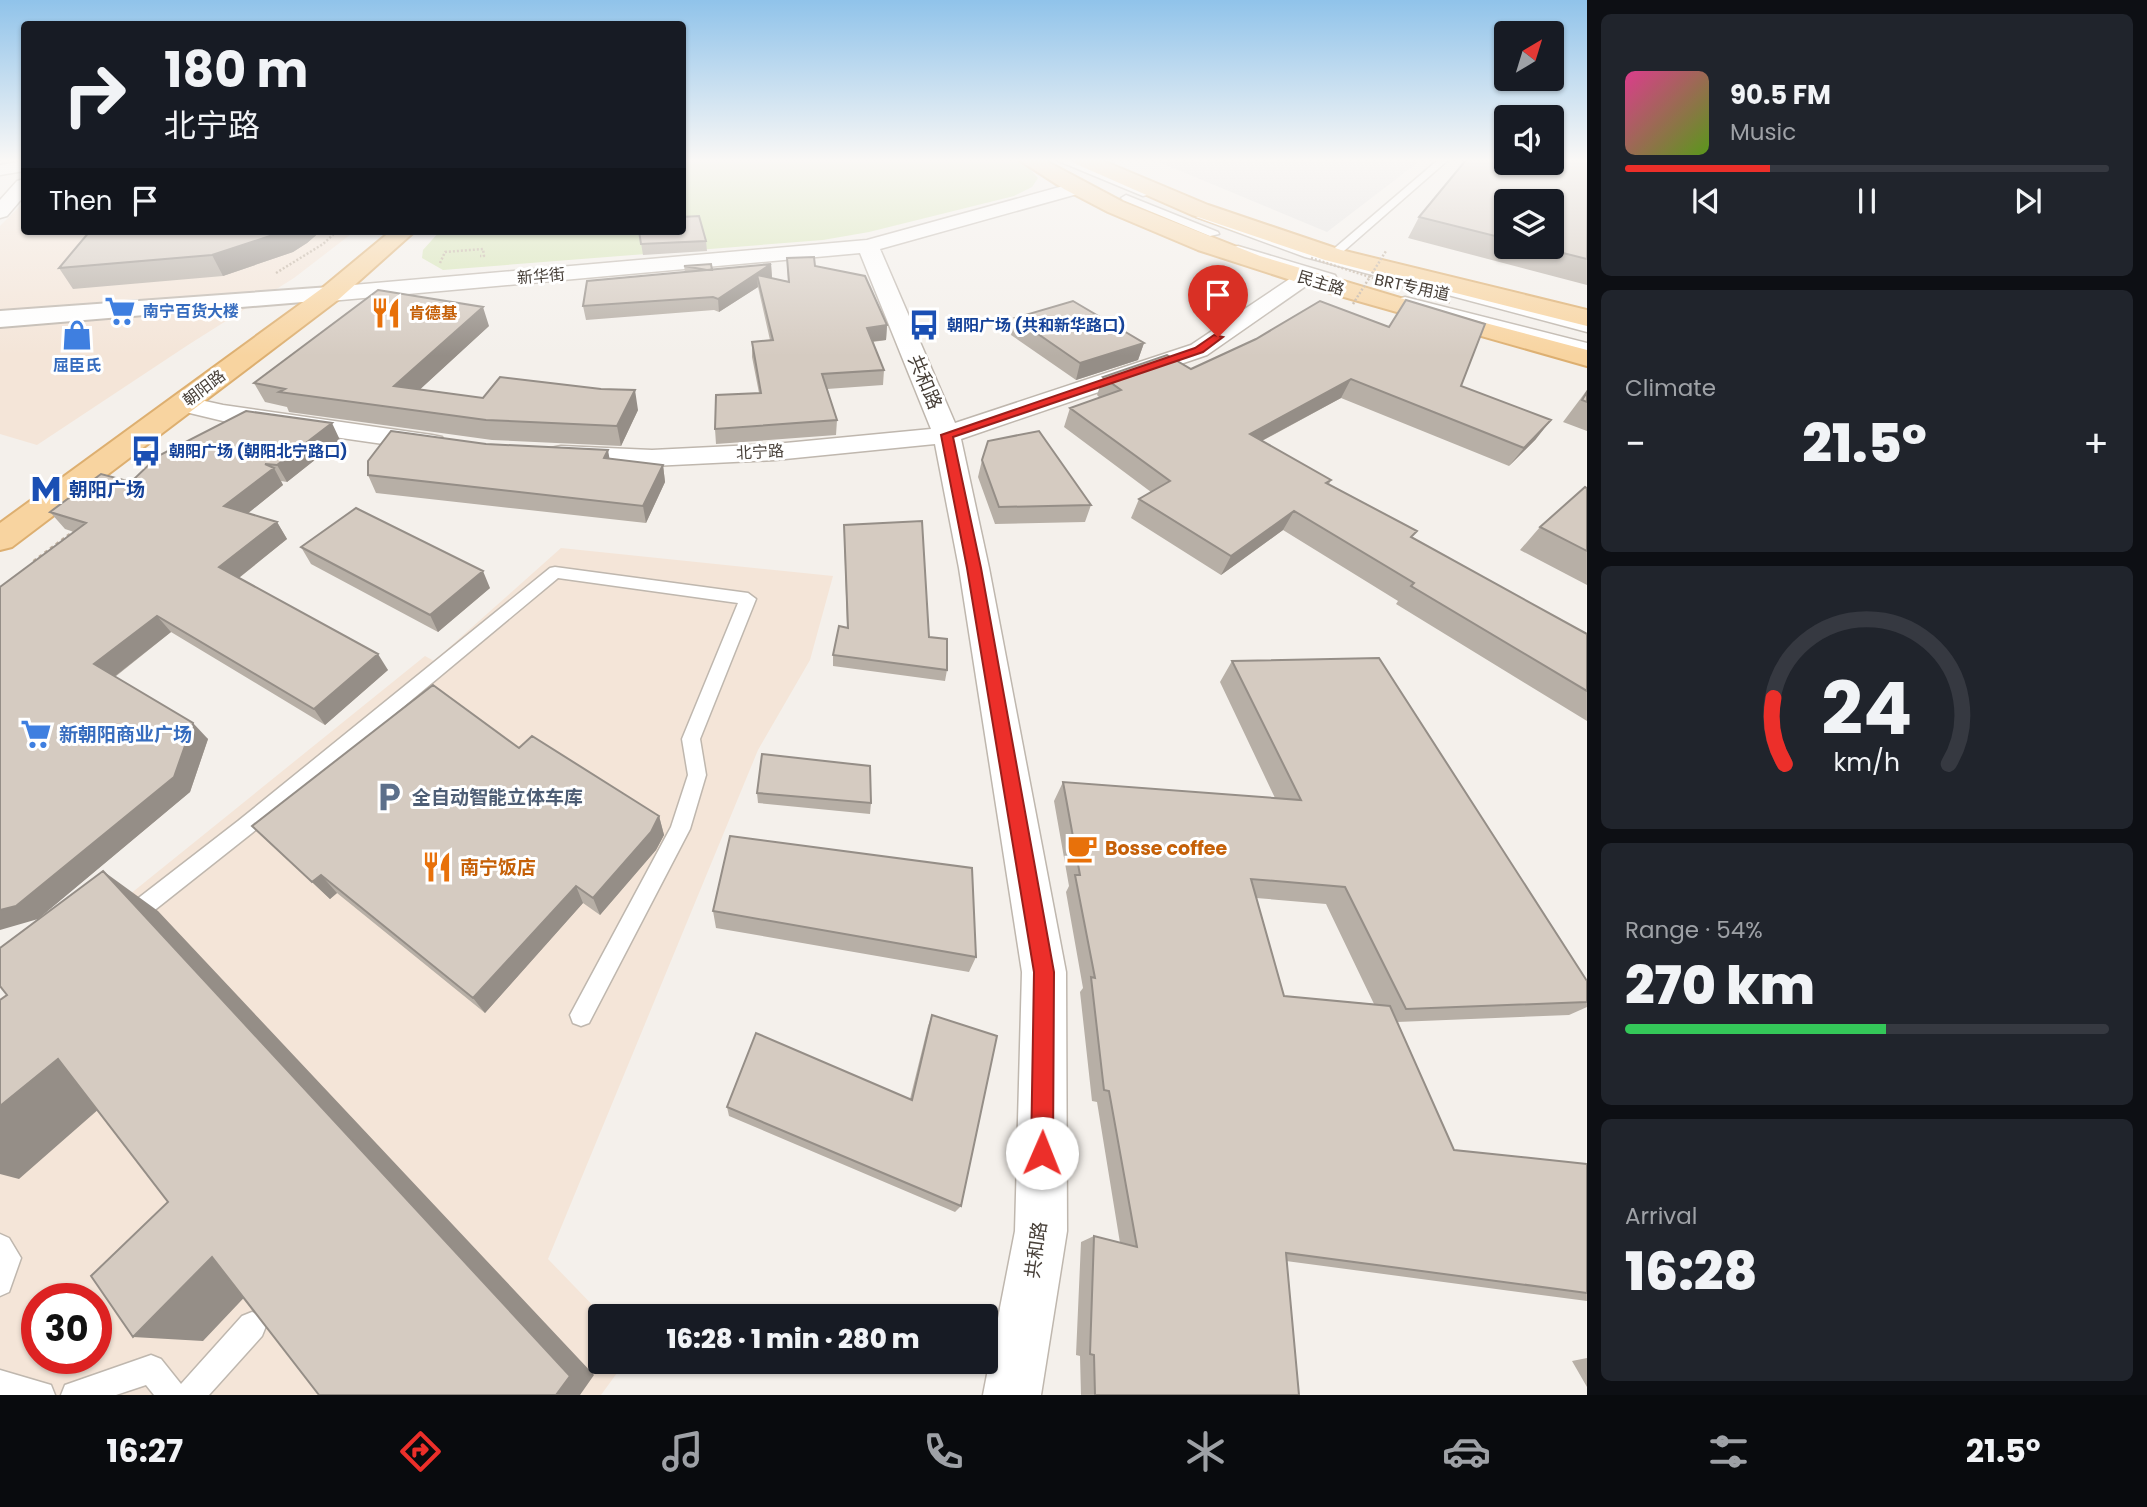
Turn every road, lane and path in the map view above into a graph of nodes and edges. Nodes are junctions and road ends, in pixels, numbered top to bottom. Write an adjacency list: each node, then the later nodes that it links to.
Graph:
1 (944, 225): 13 (street, 新华街)
2 (1157, 225): 16 (main road, 民主路)
3 (1176, 225): 16 (lane, BRT专用道)
4 (1193, 225): 11 (lane)
5 (1224, 225): 22 (lane, BRT专用道)
6 (1231, 225): 16 (main road, 民主路)
7 (1365, 225): 16 (lane)
8 (333, 235): 18 (path)
9 (362, 235): 21 (main road, 朝阳路)
10 (399, 235): 20 (main road, 朝阳路)
11 (1220, 236)
12 (1233, 241): 22 (lane, BRT专用道)
13 (869, 246): 20 (street, 新华街); 30 (street, 共和路)
14 (1386, 251): 19 (path, bridge)
15 (474, 257): 17 (path)
16 (1316, 266): 19 (path, bridge); 24 (main road, 民主路); 26 (lane, BRT专用道); 27 (lane, BRT专用道); 28 (main road, 民主路); 30 (street, 北宁路)
17 (438, 269)
18 (270, 277)
19 (1370, 277): 22 (path, bridge); 23 (path, bridge)
20 (330, 294): 21 (street, 新华街); 29 (main road, 朝阳路)
21 (294, 297): 25 (street, 新华街); 33 (main road, 朝阳路)
22 (1454, 300): 26 (lane, BRT专用道)
23 (1353, 304)
24 (1587, 318)
25 (0, 319)
26 (1587, 332)
27 (1587, 347)
28 (1587, 358)
29 (182, 404): 31 (street); 35 (main road, 朝阳路)
30 (947, 435): 32 (street, 北宁路); 47 (street, 共和路)
31 (452, 445)
32 (532, 453)
33 (0, 509)
34 (74, 532): 36 (path)
35 (0, 539)
36 (24, 569)
37 (113, 930): 38 (lane)
38 (580, 1015)
39 (0, 1247): 40 (lane)
40 (0, 1283)
41 (252, 1326): 46 (lane)
42 (0, 1384): 43 (lane)
43 (41, 1395)
44 (75, 1395): 45 (lane)
45 (172, 1395)
46 (190, 1395)
47 (1012, 1395)

